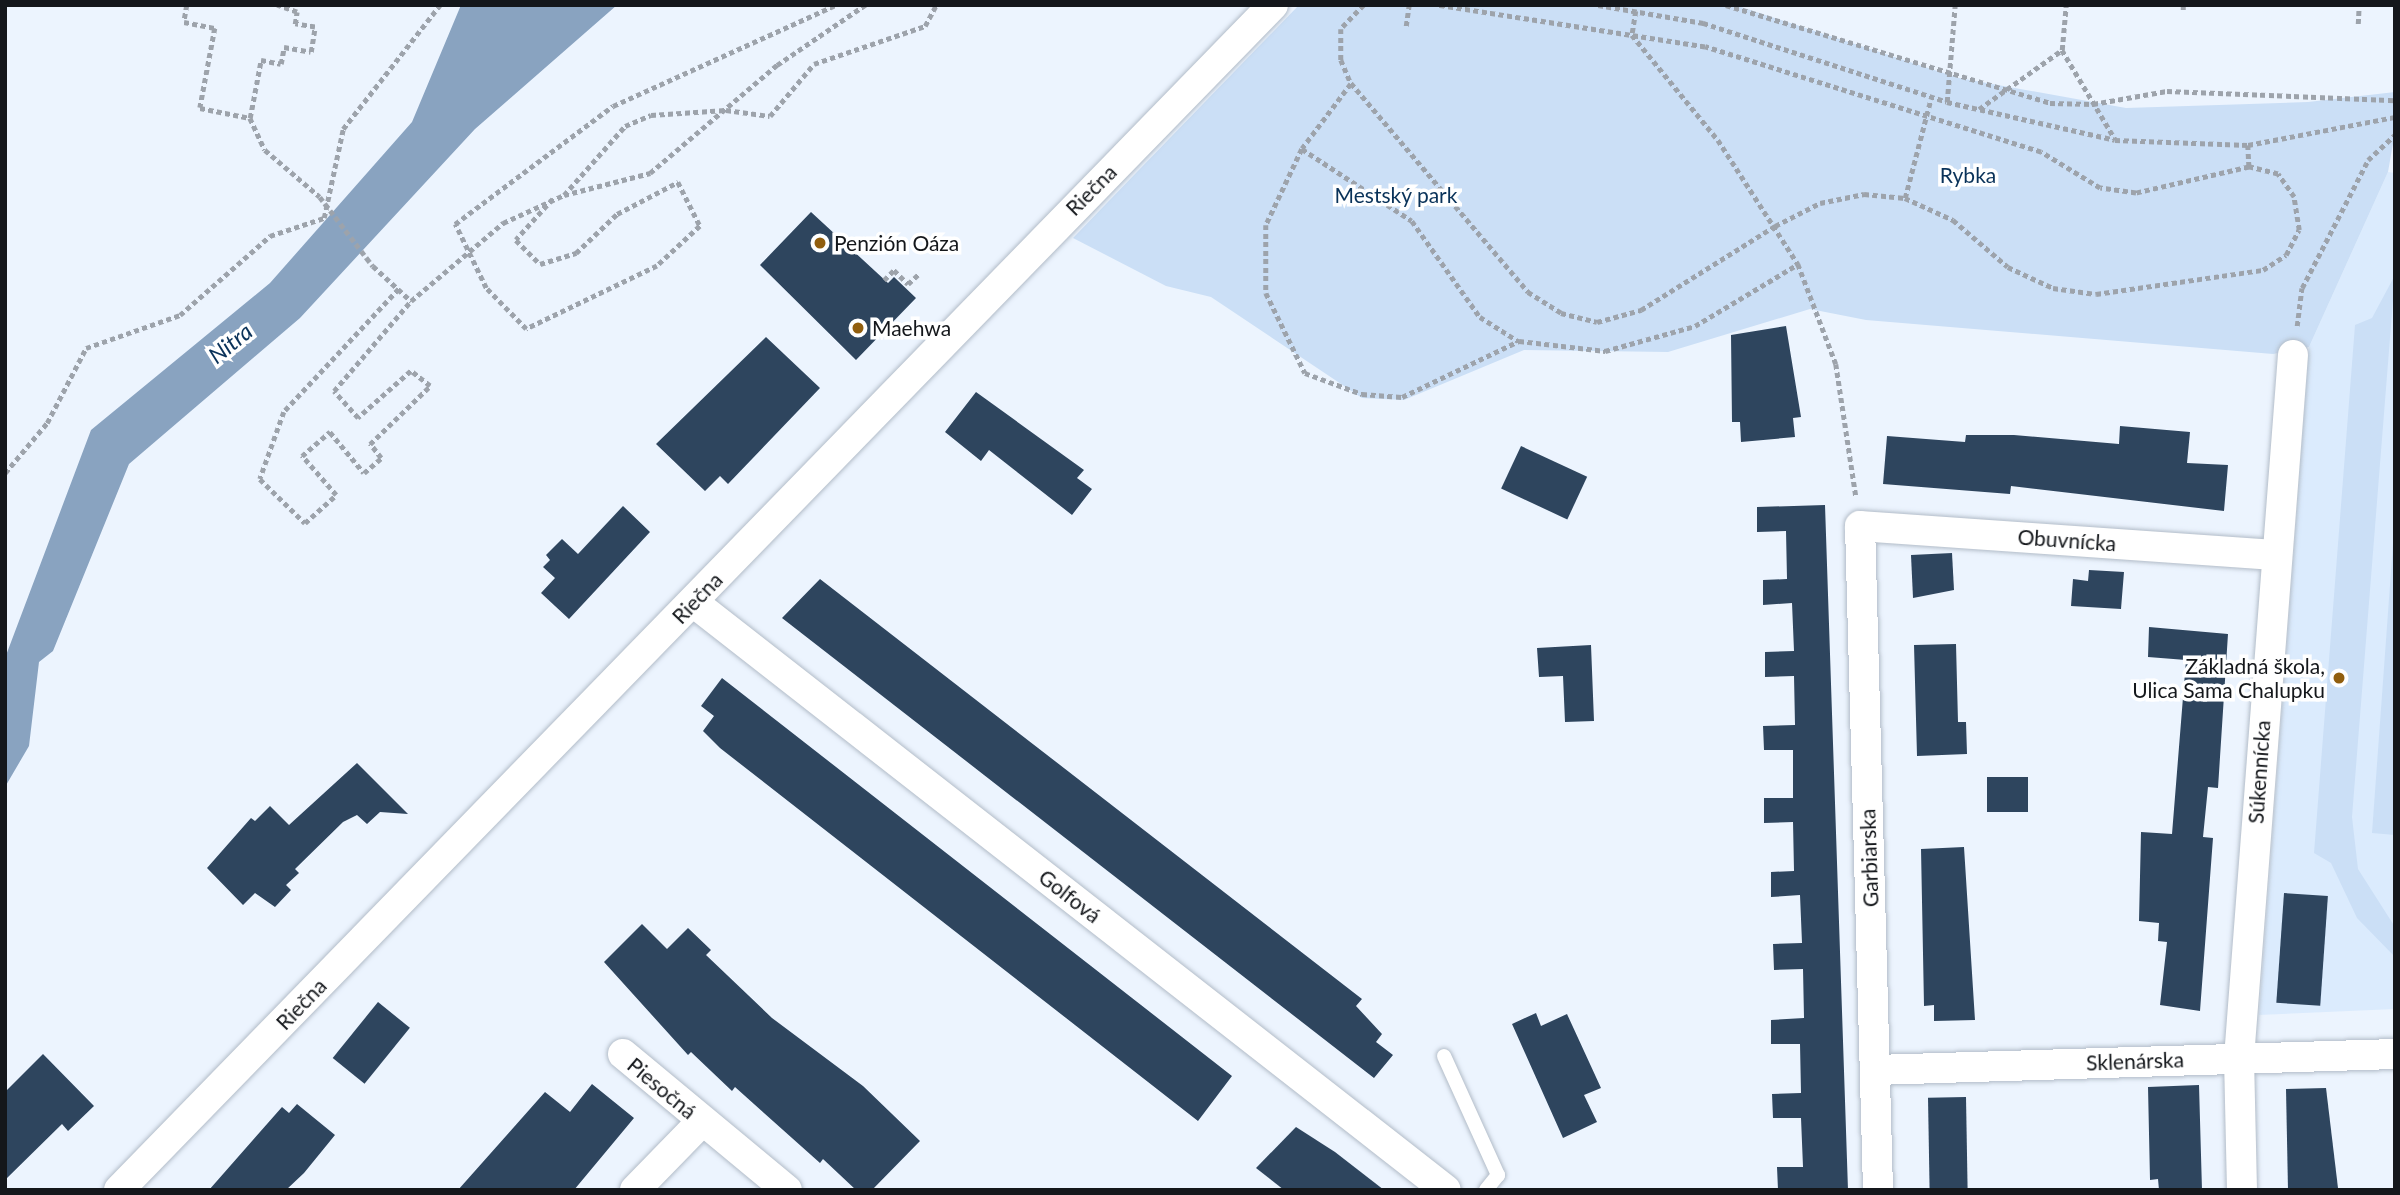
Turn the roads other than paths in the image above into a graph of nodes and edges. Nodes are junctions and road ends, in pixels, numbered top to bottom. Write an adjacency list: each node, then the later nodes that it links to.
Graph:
1 (1273, 5): 5 (street, Riečna)
2 (2293, 355): 4 (street, Súkennícka)
3 (1860, 526): 4 (street, Obuvnícka); 10 (street, Garbiarska)
4 (2274, 555): 9 (street, Súkennícka)
5 (693, 602): 12 (street, Riečna); 15 (street, Golfová)
6 (623, 1054): 11 (street, Piesočná)
7 (2395, 1054): 9 (street, Sklenárska)
8 (1444, 1056): 16 (lane)
9 (2239, 1058): 10 (street, Sklenárska); 18 (street, Súkennícka)
10 (1875, 1070): 17 (street, Garbiarska)
11 (702, 1121): 13 (street, Piesočná); 14 (street, Piesočná)
12 (119, 1190)
13 (635, 1190)
14 (787, 1190)
15 (1446, 1190)
16 (1486, 1190)
17 (1878, 1190)
18 (2242, 1190)

